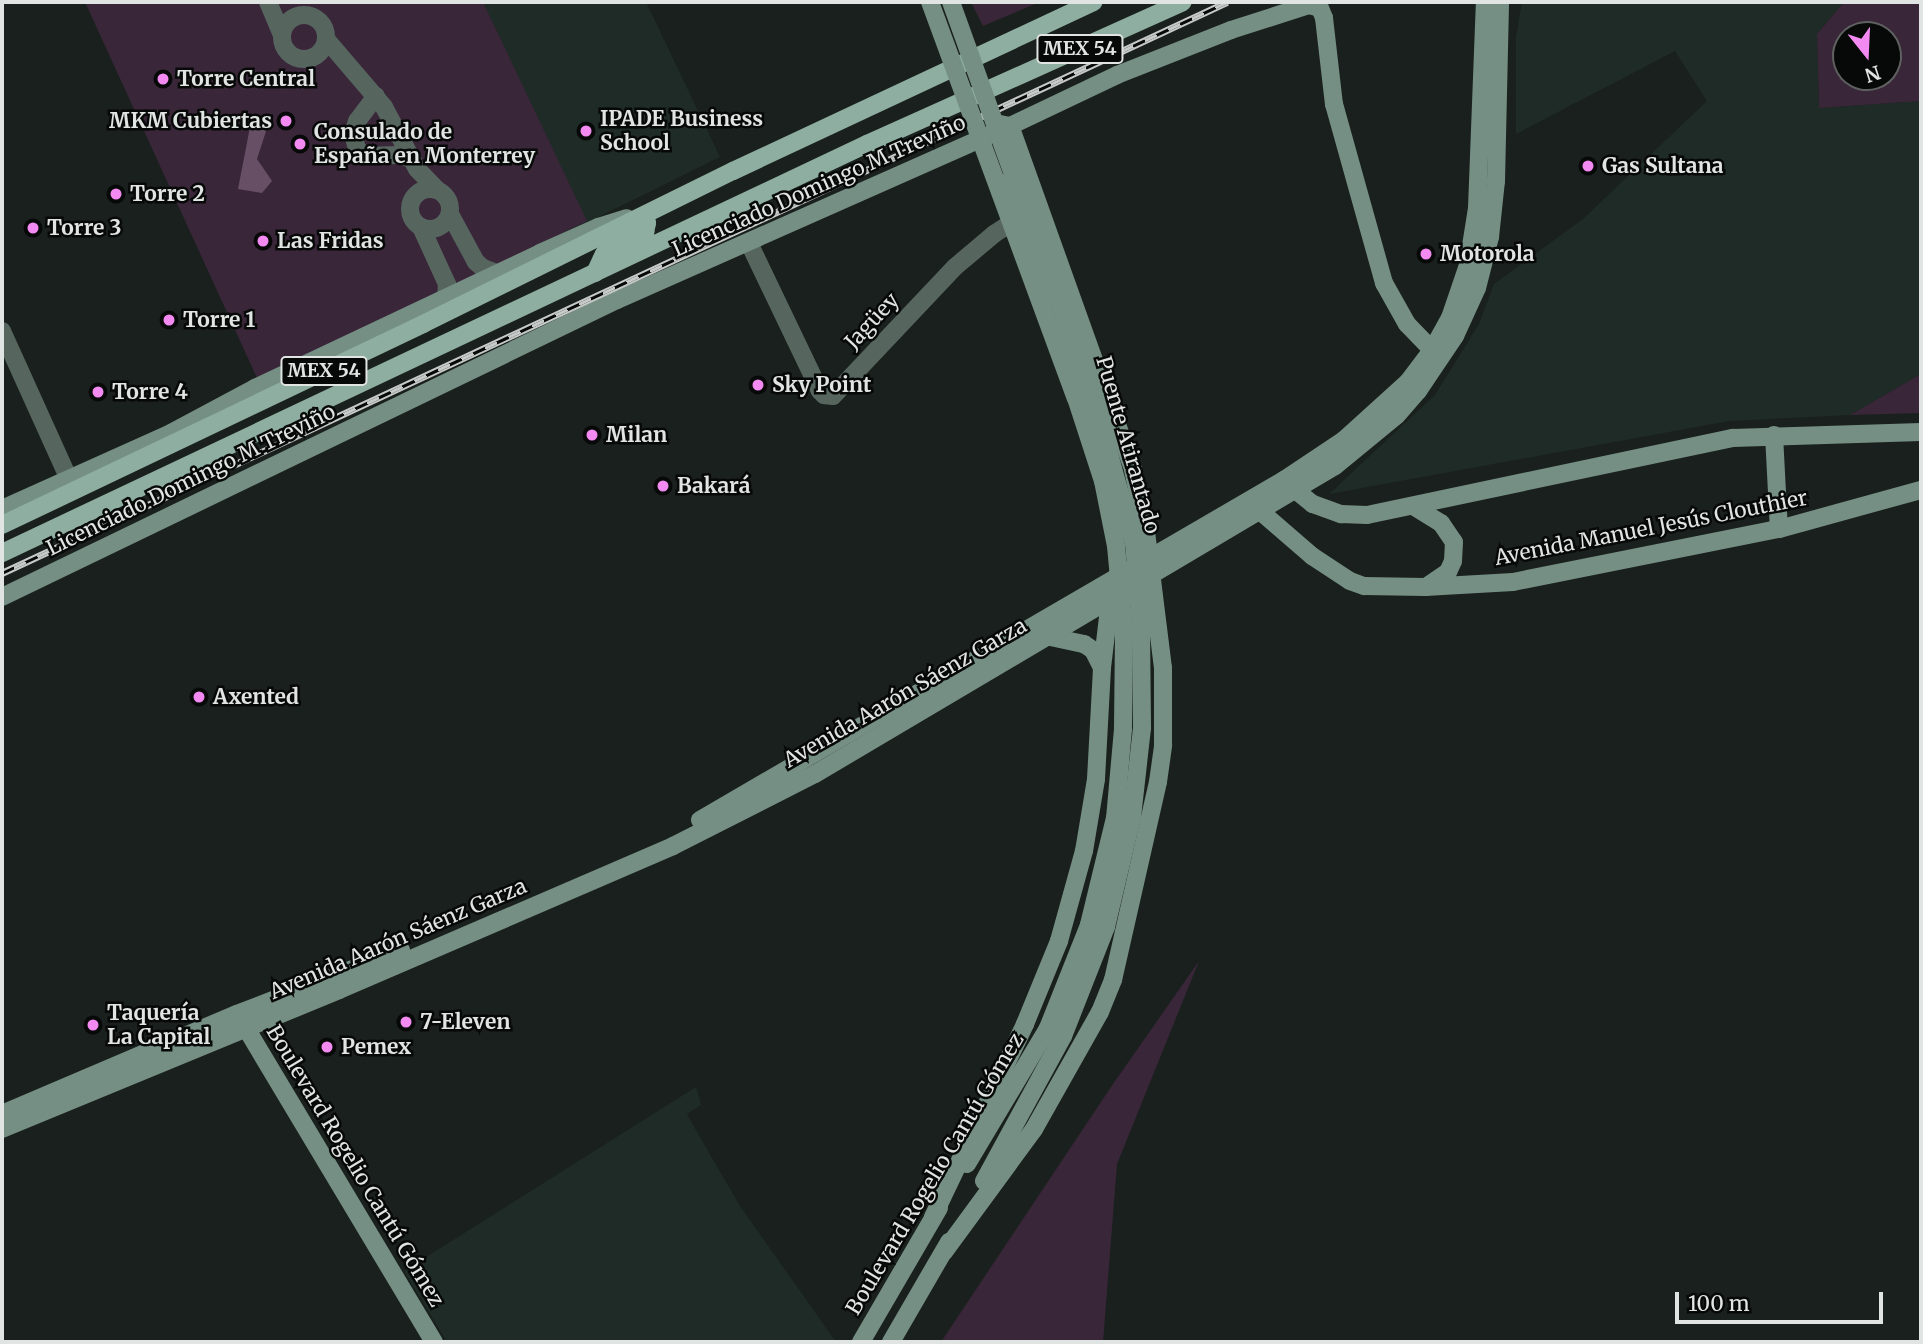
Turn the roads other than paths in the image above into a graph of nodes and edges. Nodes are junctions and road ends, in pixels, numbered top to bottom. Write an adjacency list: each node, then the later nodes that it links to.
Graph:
1 (271, 2): 9 (street); 10 (street)
2 (930, 2): 53 (main road, Puente Atirantado, bridge)
3 (942, 2): 12 (main road)
4 (951, 2): 53 (main road, Puente Atirantado, bridge)
5 (1093, 2): 12 (main road, MEX 54)
6 (1183, 2): 14 (main road, MEX 54)
7 (1485, 2): 30 (main road, Avenida Aarón Sáenz Garza)
8 (1500, 2): 30 (main road, Avenida Aarón Sáenz Garza)
9 (305, 16): 10 (street); 11 (street)
10 (282, 35): 11 (street)
11 (323, 50): 13 (street); 13 (street)
12 (964, 63): 14 (main road); 22 (main road, MEX 54)
13 (354, 73): 15 (street)
14 (976, 94): 17 (main road); 26 (main road, MEX 54)
15 (376, 96): 18 (street); 18 (street)
16 (1010, 126): 17 (main road); 30 (main road); 41 (main road)
17 (987, 129): 23 (main road); 25 (main road, Licenciado Domingo M Treviño)
18 (414, 164): 19 (street); 20 (street)
19 (437, 190): 20 (street); 21 (street)
20 (413, 198): 24 (street)
21 (450, 214): 24 (street); 27 (street)
22 (645, 215): 26 (main road); 27 (main road); 39 (main road, MEX 54)
23 (1019, 218): 25 (street, Jagüey); 46 (main road)
24 (421, 227): 28 (street)
25 (749, 243): 47 (main road, Licenciado Domingo M Treviño)
26 (595, 272): 43 (main road, MEX 54)
27 (497, 273): 28 (main road)
28 (446, 296): 33 (main road)
29 (2, 331): 33 (street)
30 (1436, 355): 34 (main road, Avenida Aarón Sáenz Garza)
31 (1921, 432): 32 (main road)
32 (1774, 435): 37 (main road); 40 (main road)
33 (68, 477): 38 (main road)
34 (1289, 486): 36 (main road, Avenida Aarón Sáenz Garza); 37 (main road)
35 (1921, 490): 40 (main road, Avenida Manuel Jesús Clouthier)
36 (1253, 506): 42 (main road, Avenida Aarón Sáenz Garza); 44 (main road, Avenida Aarón Sáenz Garza); 45 (main road, Avenida Manuel Jesús Clouthier)
37 (1415, 507): 45 (main road)
38 (2, 509)
39 (2, 525)
40 (1779, 529): 45 (main road, Avenida Manuel Jesús Clouthier)
41 (1146, 533): 42 (main road); 44 (main road)
42 (1170, 546): 44 (main road, Avenida Aarón Sáenz Garza)
43 (2, 553)
44 (1148, 567): 46 (main road, Avenida Aarón Sáenz Garza); 51 (main road)
45 (1425, 587)
46 (1111, 591): 48 (main road, Avenida Aarón Sáenz Garza); 49 (main road); 52 (main road, Avenida Aarón Sáenz Garza)
47 (2, 597)
48 (1046, 636): 49 (main road); 52 (main road, Avenida Aarón Sáenz Garza)
49 (1102, 668): 50 (main road)
50 (1096, 779): 51 (main road); 56 (main road)
51 (1158, 782): 57 (main road)
52 (241, 1021): 54 (main road, Avenida Aarón Sáenz Garza); 55 (main road, Avenida Aarón Sáenz Garza); 58 (main road, Boulevard Rogelio Cantú Gómez)
53 (1055, 1032): 56 (main road, Boulevard Rogelio Cantú Gómez); 57 (main road, Boulevard Rogelio Cantú Gómez)
54 (2, 1114)
55 (2, 1129)
56 (933, 1216): 59 (main road, Boulevard Rogelio Cantú Gómez)
57 (944, 1252): 60 (main road, Boulevard Rogelio Cantú Gómez)
58 (434, 1342)
59 (861, 1342)
60 (891, 1342)

